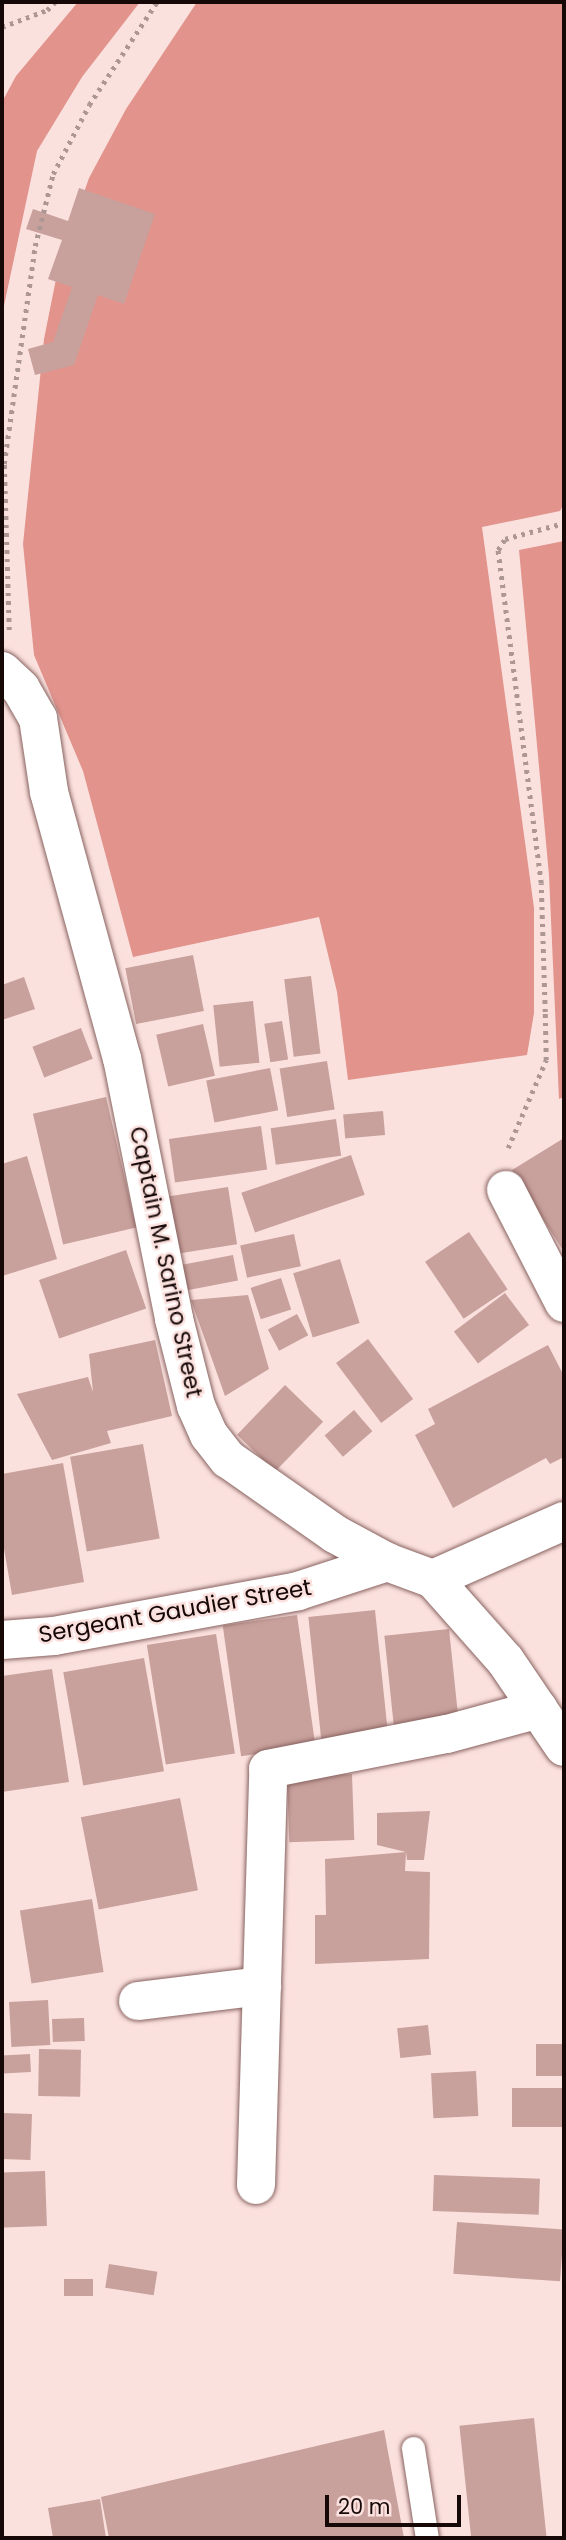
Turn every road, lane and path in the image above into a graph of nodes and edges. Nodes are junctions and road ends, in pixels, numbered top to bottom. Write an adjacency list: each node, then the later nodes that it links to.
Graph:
1 (55, 2): 3 (path)
2 (157, 2): 5 (path)
3 (2, 27)
4 (564, 523): 6 (path)
5 (6, 676): 9 (street, Captain M. Sarino Street)
6 (506, 1190): 7 (street)
7 (564, 1303)
8 (564, 1521): 10 (street)
9 (387, 1562): 10 (street, Captain M. Sarino Street); 11 (street, Sergeant Gaudier Street)
10 (433, 1579): 12 (street, Captain M. Sarino Street)
11 (2, 1640)
12 (539, 1709): 13 (street, Captain M. Sarino Street); 14 (street)
13 (564, 1747)
14 (262, 1986): 15 (street); 16 (street)
15 (138, 2001)
16 (256, 2185)
17 (413, 2448): 18 (lane)
18 (427, 2538)

